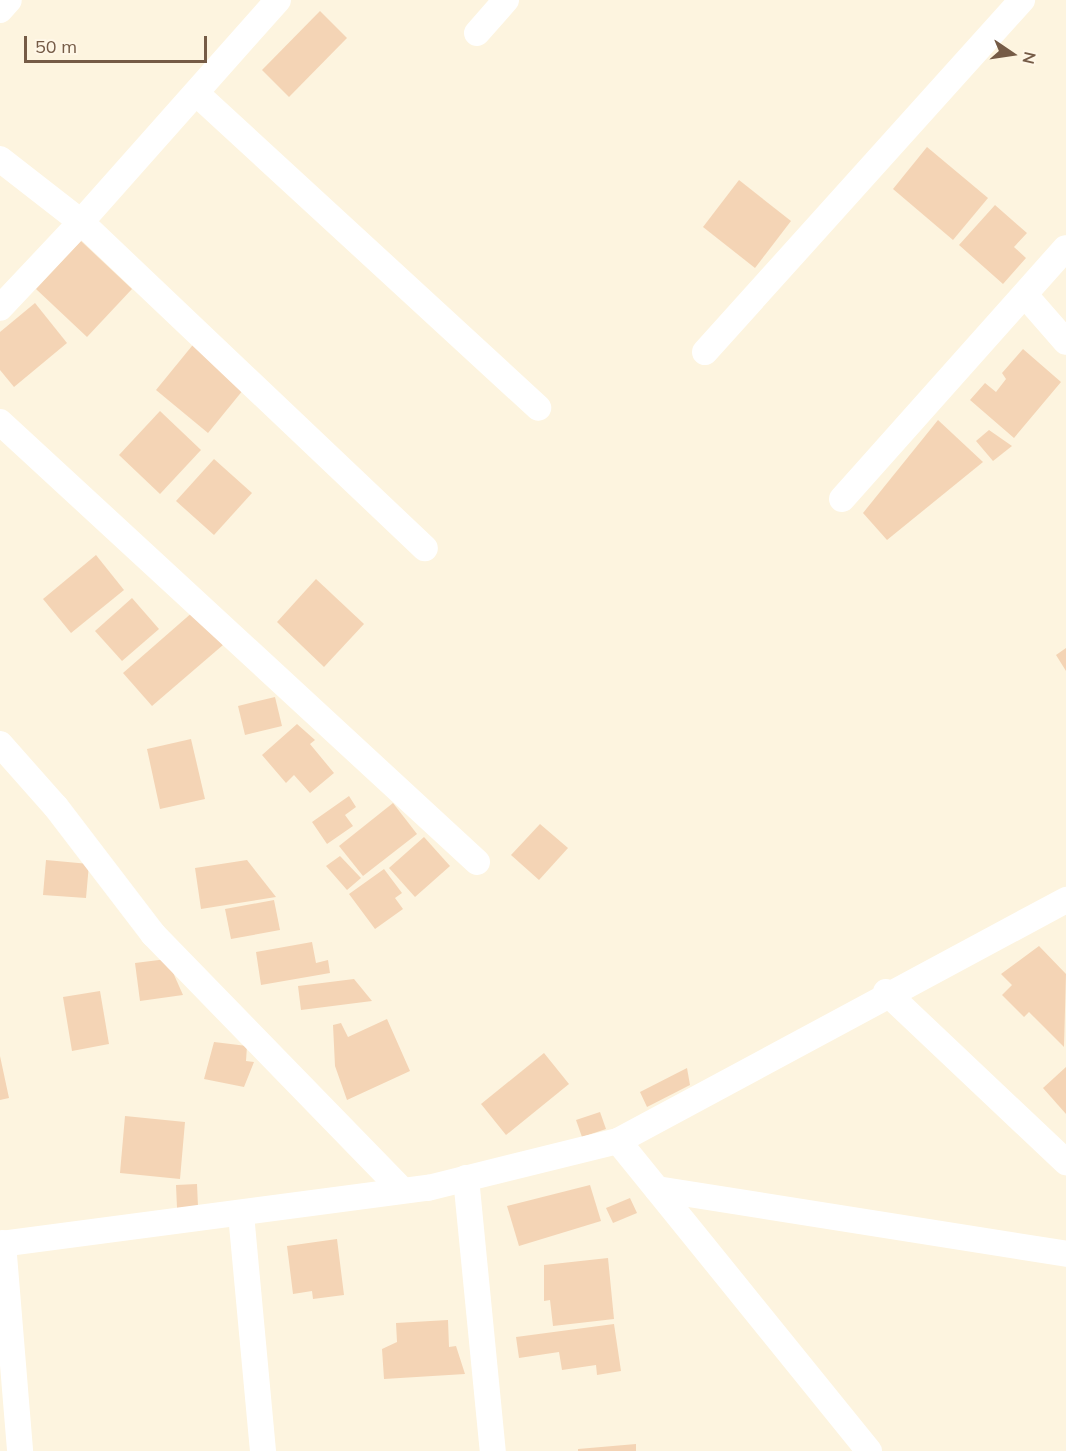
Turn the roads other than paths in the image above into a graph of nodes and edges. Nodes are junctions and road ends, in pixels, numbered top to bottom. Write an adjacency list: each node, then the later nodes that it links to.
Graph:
1 (9, 0): 5 (street)
2 (278, 0): 7 (street)
3 (506, 0): 6 (street)
4 (1022, 0): 14 (street)
5 (0, 10)
6 (477, 33)
7 (196, 93): 9 (street); 15 (street)
8 (0, 159): 9 (street)
9 (81, 222): 12 (street); 18 (street)
10 (1066, 248): 11 (street)
11 (1025, 295): 13 (street); 17 (street)
12 (0, 308)
13 (1066, 342)
14 (705, 352)
15 (538, 408)
16 (0, 422): 20 (street)
17 (842, 499)
18 (425, 548)
19 (0, 744): 27 (street)
20 (477, 862)
21 (1066, 900): 22 (street)
22 (886, 992): 23 (street); 24 (street)
23 (618, 1141): 25 (street); 26 (street)
24 (1066, 1162)
25 (466, 1178): 27 (street); 33 (street)
26 (657, 1189): 30 (street); 34 (street)
27 (402, 1190): 28 (street)
28 (241, 1214): 29 (street); 32 (street)
29 (1, 1243): 31 (street)
30 (1066, 1254)
31 (20, 1451)
32 (263, 1451)
33 (493, 1451)
34 (869, 1451)

